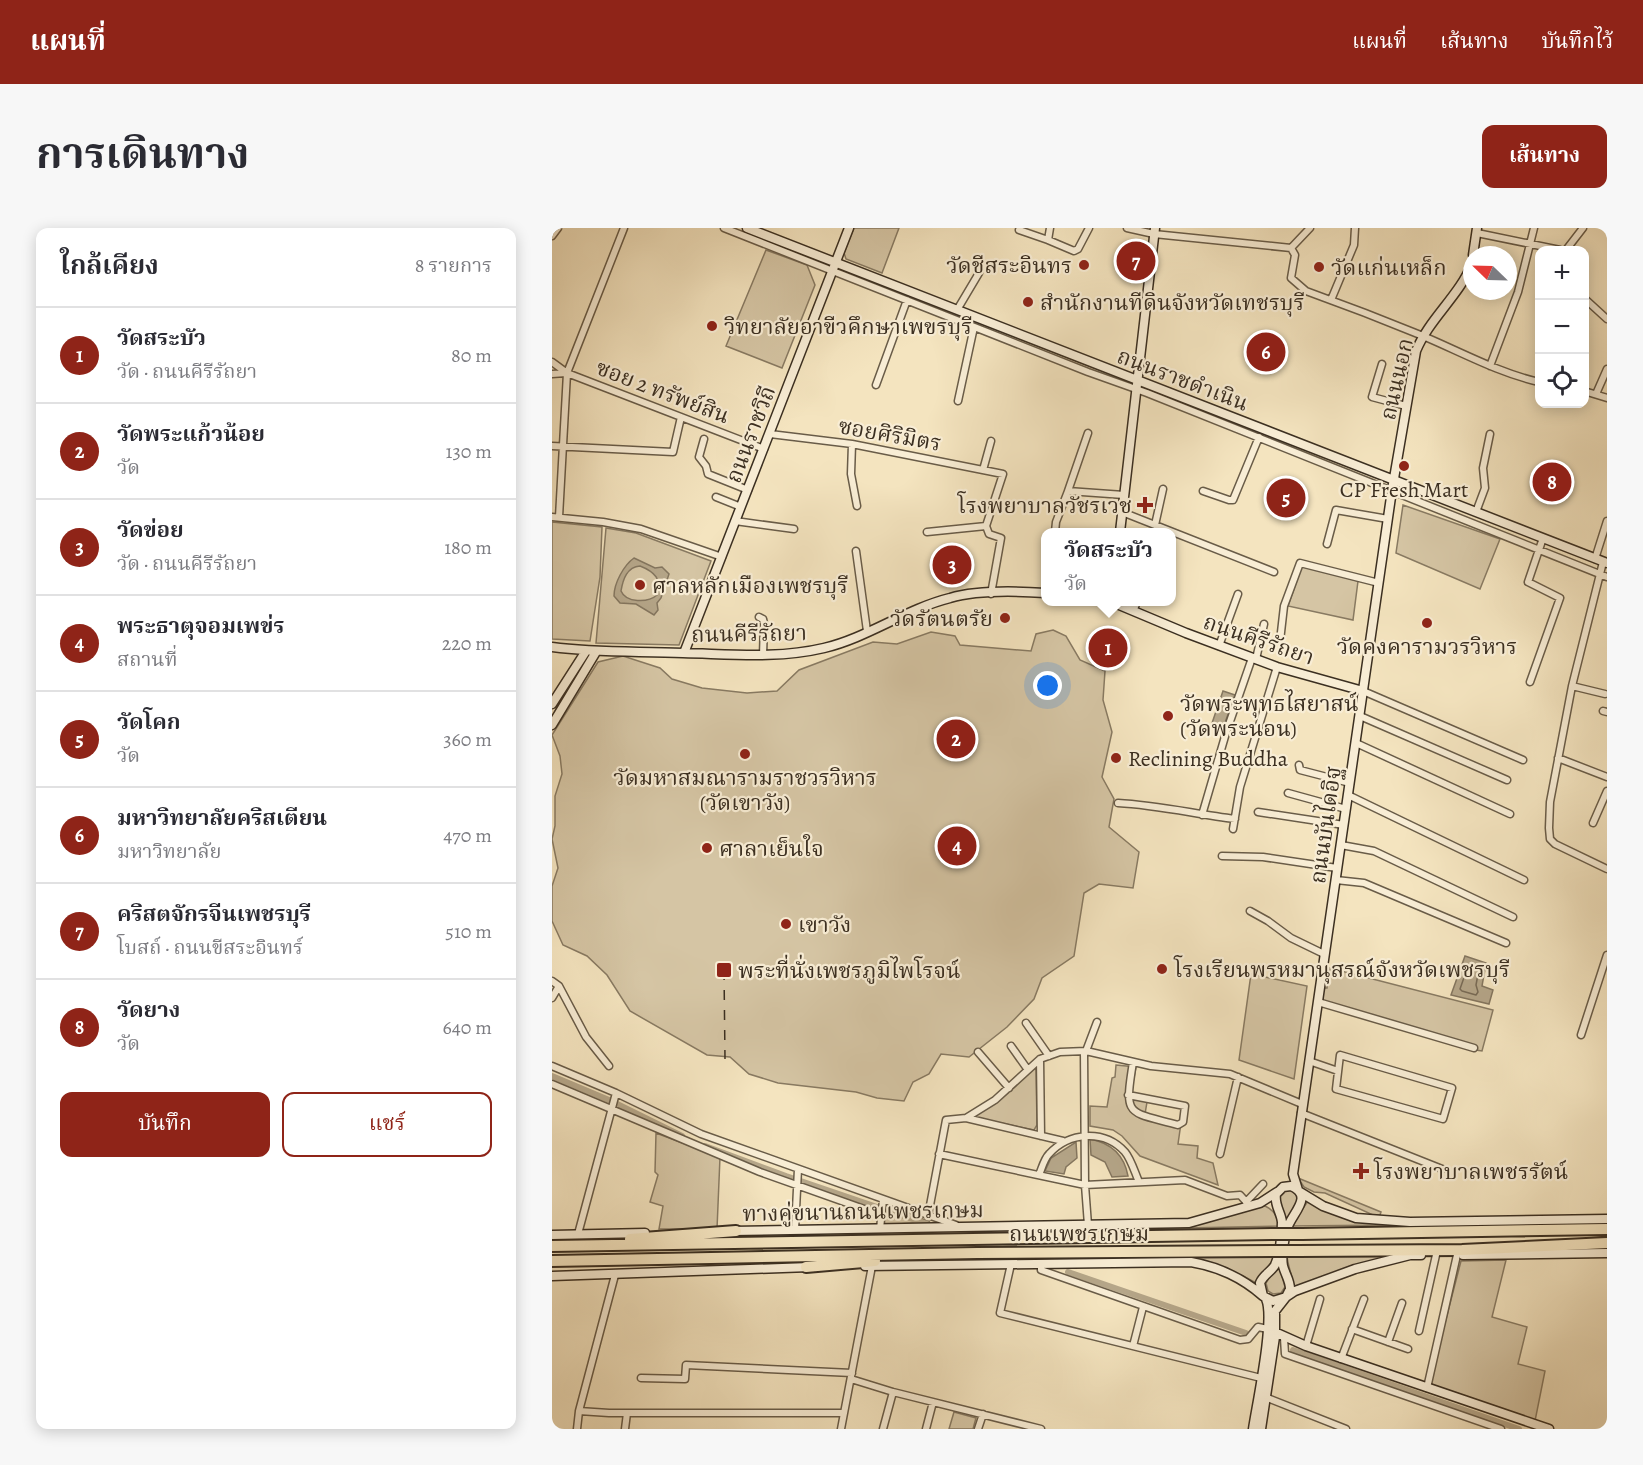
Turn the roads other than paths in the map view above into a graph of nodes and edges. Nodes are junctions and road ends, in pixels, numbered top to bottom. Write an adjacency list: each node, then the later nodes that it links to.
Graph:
1 (558, 228): 16 (street)
2 (624, 228): 39 (street)
3 (724, 228): 17 (street)
4 (747, 228): 17 (main road, ถนนราชดำเนิน)
5 (849, 228): 24 (main road, ถนนราชวิถี)
6 (1050, 228): 18 (street)
7 (1089, 228): 18 (street)
8 (1127, 228): 15 (street)
9 (1310, 228): 23 (street)
10 (1355, 228): 28 (street)
11 (1534, 228): 19 (street)
12 (1583, 228): 22 (street)
13 (1019, 230): 18 (street)
14 (1477, 230): 19 (street); 20 (main road)
15 (1154, 231): 23 (street); 43 (main road)
16 (552, 236)
17 (762, 239): 24 (main road, ถนนราชดำเนิน)
18 (1048, 240)
19 (1530, 243): 21 (street); 37 (street)
20 (1474, 246)
21 (1543, 246)
22 (1569, 246)
23 (1291, 248): 28 (street)
24 (834, 266): 27 (main road, ถนนราชดำเนิน); 51 (main road, ถนนราชวิถี)
25 (979, 273): 30 (street)
26 (1463, 282): 33 (main road, ถนนนอก)
27 (904, 296): 30 (main road, ถนนราชดำเนิน); 32 (street); 42 (street)
28 (1331, 300): 33 (street)
29 (1586, 300): 31 (street)
30 (957, 310): 34 (main road, ถนนราชดำเนิน)
31 (1607, 319)
32 (974, 327): 34 (street); 47 (street)
33 (1422, 336): 37 (street); 48 (main road, ถนนนอก)
34 (1011, 337): 43 (main road, ถนนราชดำเนิน)
35 (552, 362): 39 (street, ซอย 2 ทรัพย์สิน)
36 (1382, 364): 48 (street)
37 (1490, 366): 41 (street)
38 (1607, 369): 45 (street)
39 (567, 373): 40 (street); 49 (street, ซอย 2 ทรัพย์สิน); 58 (street)
40 (552, 374)
41 (1535, 381)
42 (876, 385)
43 (1137, 385): 53 (street); 61 (main road, ถนนราชดำเนิน); 67 (main road)
44 (1589, 392): 45 (street)
45 (1596, 394): 46 (street)
46 (1607, 398)
47 (958, 400)
48 (1406, 406): 61 (main road, ถนนนอก)
49 (681, 417): 58 (street); 59 (street, ซอย 2 ทรัพย์สิน)
50 (1088, 433): 65 (street)
51 (770, 434): 56 (street, ซอยศิริมิตร); 59 (main road, ถนนราชวิถี)
52 (1490, 434): 72 (street)
53 (1259, 438): 64 (street); 66 (street)
54 (704, 439): 63 (street)
55 (991, 441): 60 (street)
56 (852, 444): 60 (street, ซอยศิริมิตร); 69 (street)
57 (552, 446): 58 (street)
58 (562, 446): 73 (street)
59 (764, 450): 63 (main road, ถนนราชวิถี)
60 (983, 470): 79 (street, ซอยศิริมิตร)
61 (1394, 481): 64 (main road, ถนนบันไดอิฐ); 72 (main road, ถนนราชดำเนิน)
62 (1164, 489): 78 (street)
63 (748, 490): 70 (main road, ถนนราชวิถี)
64 (1392, 490): 74 (main road, ถนนบันไดอิฐ); 77 (street)
65 (1068, 491): 67 (street); 80 (street)
66 (1203, 491)
67 (1124, 495): 71 (main road)
68 (716, 497): 70 (street)
69 (857, 506)
70 (741, 507): 75 (main road, ถนนราชวิถี)
71 (1122, 512): 78 (street); 81 (main road)
72 (1476, 513): 77 (street); 86 (main road, ถนนราชดำเนิน)
73 (556, 517): 90 (street)
74 (1388, 519): 87 (street); 94 (main road, ถนนบันไดอิฐ)
75 (735, 521): 83 (street); 90 (main road, ถนนราชวิถี)
76 (1607, 521): 91 (street)
77 (1473, 524): 88 (street)
78 (1155, 525): 82 (street)
79 (986, 526): 84 (street); 96 (street)
80 (1055, 528)
81 (1120, 528)
82 (1163, 528)
83 (794, 529)
84 (927, 532)
85 (1176, 533): 92 (street)
86 (1543, 538): 88 (street); 91 (main road, ถนนราชดำเนิน)
87 (1327, 544)
88 (1539, 550): 93 (street); 113 (street)
89 (855, 551): 103 (street)
90 (722, 557): 109 (main road, ถนนราชวิถี)
91 (1602, 561): 93 (street)
92 (1274, 572)
93 (1604, 575): 114 (street)
94 (1379, 583): 104 (street); 115 (main road, ถนนบันไดอิฐ)
95 (1041, 593): 96 (main road, ถนนคีรีรัถยา)
96 (991, 594): 103 (main road, ถนนคีรีรัถยา)
97 (1238, 594): 105 (street)
98 (1122, 606): 100 (main road, ถนนคีรีรัถยา)
99 (1135, 606): 100 (street)
100 (1133, 610): 105 (main road, ถนนคีรีรัถยา)
101 (759, 617): 110 (street)
102 (1264, 624): 111 (street)
103 (867, 631): 110 (main road, ถนนคีรีรัถยา)
104 (1280, 641)
105 (1219, 646): 111 (main road, ถนนคีรีรัถยา)
106 (552, 647): 107 (main road, ถนนคีรีรัถยา)
107 (586, 651): 108 (main road, ถนนคีรีรัถยา); 117 (main road)
108 (596, 652): 109 (main road, ถนนคีรีรัถยา); 119 (main road)
109 (684, 653): 110 (main road, ถนนคีรีรัถยา)
110 (763, 655)
111 (1254, 659): 112 (main road, ถนนคีรีรัถยา); 134 (street)
112 (1277, 667): 115 (main road, ถนนคีรีรัถยา); 135 (street)
113 (1530, 682)
114 (1572, 686): 116 (street); 121 (street)
115 (1364, 692): 118 (main road, ถนนบันไดอิฐ); 122 (street)
116 (1605, 694)
117 (552, 704)
118 (1360, 716): 120 (main road, ถนนบันไดอิฐ); 125 (street)
119 (552, 725)
120 (1356, 743): 126 (main road, ถนนบันไดอิฐ); 133 (street)
121 (1558, 758): 124 (street); 142 (street)
122 (1523, 760)
123 (1299, 765): 126 (street)
124 (1606, 774)
125 (1507, 780)
126 (1350, 783): 129 (main road, ถนนบันไดอิฐ)
127 (1607, 791): 136 (street)
128 (1288, 793): 131 (street)
129 (1348, 795): 131 (main road, ถนนบันไดอิฐ); 144 (street)
130 (1118, 803): 134 (street)
131 (1346, 809): 137 (main road, ถนนบันไดอิฐ)
132 (1258, 812): 137 (street)
133 (1510, 814)
134 (1202, 815): 135 (street)
135 (1235, 819): 138 (street)
136 (1593, 823)
137 (1344, 825): 139 (main road, ถนนบันไดอิฐ)
138 (1233, 829)
139 (1341, 846): 141 (main road, ถนนบันไดอิฐ); 146 (street)
140 (1222, 856): 141 (street)
141 (1338, 868): 143 (main road, ถนนบันไดอิฐ)
142 (1607, 869)
143 (1336, 879): 147 (street); 148 (main road, ถนนบันไดอิฐ)
144 (1524, 880)
145 (1250, 911): 148 (street)
146 (1513, 917)
147 (1506, 943)
148 (1324, 954): 153 (main road, ถนนบันไดอิฐ)
149 (1607, 955): 156 (street)
150 (552, 981): 151 (street)
151 (559, 986): 152 (street); 166 (street)
152 (552, 998)
153 (1318, 1002): 158 (street); 163 (main road, ถนนบันไดอิฐ)
154 (1097, 1022): 160 (street)
155 (1026, 1023): 161 (street)
156 (1581, 1035)
157 (1011, 1046): 167 (street)
158 (1474, 1047)
159 (978, 1052): 171 (street)
160 (1085, 1052): 161 (street); 164 (street); 177 (street)
161 (1050, 1056): 162 (street)
162 (1040, 1059): 167 (street); 178 (street)
163 (1309, 1061): 168 (street); 175 (main road, ถนนบันไดอิฐ)
164 (1133, 1062): 169 (street); 173 (street)
165 (552, 1066): 172 (street)
166 (609, 1066)
167 (1028, 1070): 171 (street)
168 (1338, 1071): 168 (street)
169 (1238, 1077): 175 (street); 181 (street)
170 (552, 1084): 174 (street)
171 (1009, 1088): 176 (street)
172 (616, 1095): 174 (street); 183 (street)
173 (1128, 1095): 173 (street)
174 (612, 1108): 188 (street); 203 (street)
175 (1302, 1109): 182 (street); 184 (main road, ถนนบันไดอิฐ)
176 (966, 1118): 178 (street); 180 (street)
177 (1085, 1135): 179 (street); 186 (street); 189 (street)
178 (1041, 1136): 179 (street)
179 (1063, 1141): 185 (street)
180 (939, 1154): 185 (street); 195 (street)
181 (1220, 1154)
182 (1442, 1168)
183 (798, 1169): 188 (street); 192 (street)
184 (1293, 1174): 190 (main road); 191 (main road, ถนนบันไดอิฐ)
185 (1039, 1175): 189 (street)
186 (1139, 1182): 189 (street); 193 (street)
187 (1263, 1184): 193 (street)
188 (797, 1185): 194 (street); 201 (street)
189 (1085, 1185): 197 (street)
190 (1280, 1189): 191 (main road); 193 (main road, ทางคู่ขนานถนนเพชรเกษม); 220 (main road)
191 (1299, 1191): 196 (main road); 221 (main road)
192 (883, 1201): 194 (street); 195 (street)
193 (1248, 1204): 197 (main road, ทางคู่ขนานถนนเพชรเกษม)
194 (881, 1213): 199 (street)
195 (928, 1216): 198 (street)
196 (1607, 1219)
197 (1088, 1225): 198 (main road, ทางคู่ขนานถนนเพชรเกษม)
198 (961, 1227): 199 (main road, ทางคู่ขนานถนนเพชรเกษม)
199 (880, 1229): 201 (main road, ทางคู่ขนานถนนเพชรเกษม)
200 (1607, 1229): 206 (highway, ถนนเพชรเกษม, bridge)
201 (795, 1230): 202 (main road, ทางคู่ขนานถนนเพชรเกษม)
202 (736, 1231): 203 (main road, ทางคู่ขนานถนนเพชรเกษม); 206 (highway)
203 (578, 1234): 204 (main road, ทางคู่ขนานถนนเพชรเกษม)
204 (552, 1235)
205 (1607, 1243): 207 (highway, ถนนเพชรเกษม, bridge)
206 (552, 1246)
207 (977, 1253): 211 (highway, ถนนเพชรเกษม); 215 (highway)
208 (1607, 1253): 210 (main road)
209 (1436, 1255): 210 (main road); 221 (main road); 228 (street)
210 (1457, 1255): 238 (street)
211 (552, 1261)
212 (1041, 1263): 213 (main road); 220 (main road); 225 (street)
213 (1011, 1264): 214 (main road); 231 (street)
214 (872, 1266): 215 (main road); 235 (street)
215 (806, 1267): 216 (main road)
216 (686, 1270): 217 (main road); 218 (main road)
217 (552, 1271)
218 (615, 1275): 219 (main road); 242 (street)
219 (552, 1276)
220 (1265, 1297): 221 (main road); 227 (main road)
221 (1286, 1297): 227 (main road)
222 (1320, 1299): 232 (street)
223 (1364, 1299): 226 (street)
224 (1402, 1303): 230 (street)
225 (1143, 1307): 227 (street); 231 (street)
226 (1352, 1329): 230 (street); 234 (street)
227 (1271, 1331): 229 (main road); 237 (main road)
228 (1419, 1331)
229 (1284, 1338): 232 (main road); 257 (street)
230 (1388, 1342): 233 (street)
231 (1133, 1346): 237 (street)
232 (1306, 1346): 234 (main road)
233 (1408, 1349)
234 (1341, 1359): 238 (main road)
235 (851, 1376): 236 (street); 239 (street); 244 (street)
236 (641, 1378)
237 (1264, 1379): 240 (main road); 254 (main road)
238 (1426, 1388): 258 (main road)
239 (893, 1392): 241 (street); 250 (street)
240 (1265, 1397): 255 (main road); 256 (street)
241 (933, 1402): 245 (street); 251 (street)
242 (579, 1411): 243 (street); 247 (street)
243 (627, 1413): 244 (street); 248 (street)
244 (844, 1413): 249 (street)
245 (983, 1414): 246 (street); 252 (street)
246 (1028, 1427): 253 (street)
247 (577, 1429)
248 (625, 1429)
249 (841, 1429)
250 (883, 1429)
251 (926, 1429)
252 (978, 1429)
253 (1041, 1429)
254 (1252, 1429)
255 (1261, 1429)
256 (1346, 1429)
257 (1501, 1429)
258 (1549, 1429)

